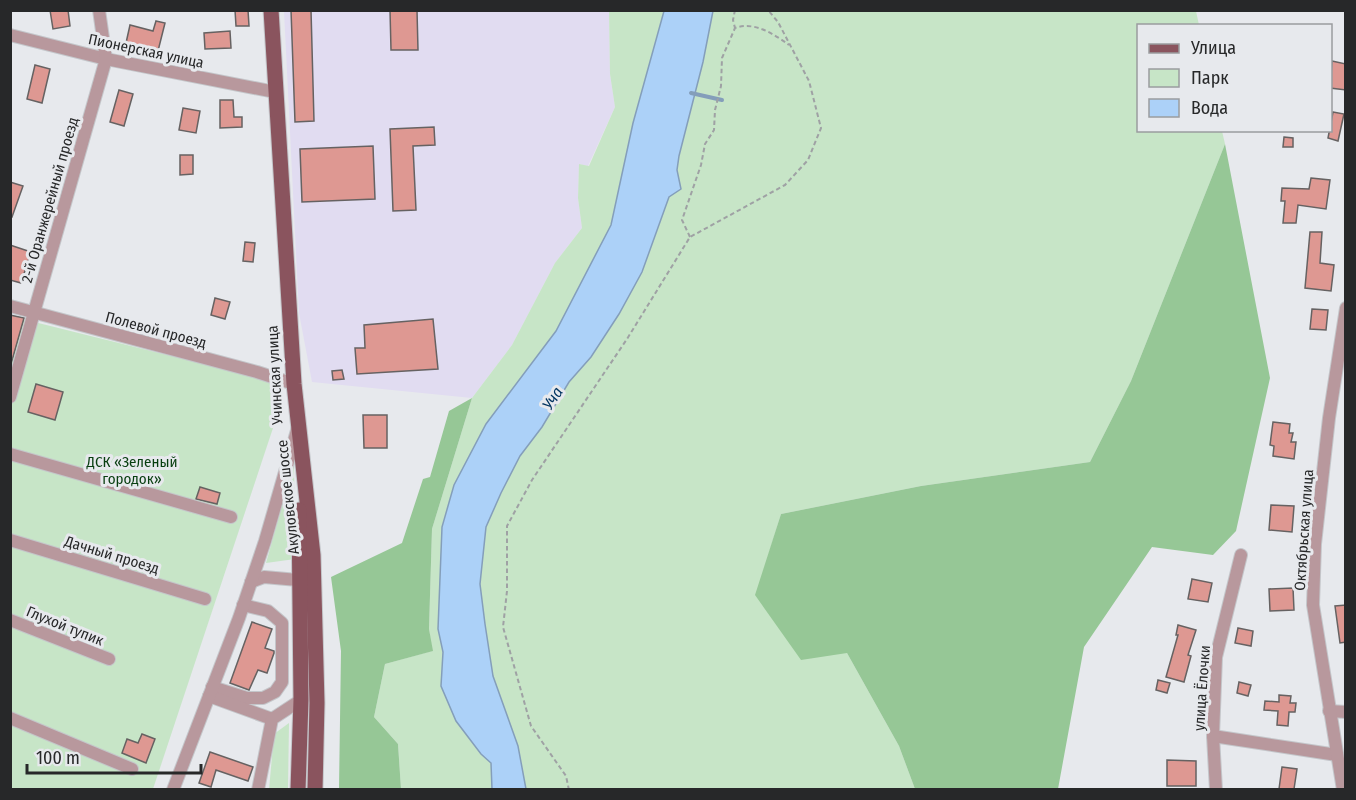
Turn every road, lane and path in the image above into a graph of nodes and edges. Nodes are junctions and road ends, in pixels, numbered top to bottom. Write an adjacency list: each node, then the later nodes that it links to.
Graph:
1 (99, 10): 8 (street, 2-й Оранжерейный проезд)
2 (271, 10): 9 (main road, Учинская улица)
3 (735, 10): 5 (path)
4 (768, 10): 7 (path)
5 (735, 28): 7 (path); 10 (path)
6 (10, 35): 8 (street, Пионерская улица)
7 (790, 45): 10 (path)
8 (106, 59): 9 (street, Пионерская улица); 13 (street, 2-й Оранжерейный проезд)
9 (275, 92): 14 (main road, Учинская улица)
10 (690, 237): 40 (path)
11 (10, 306): 13 (street, Полевой проезд)
12 (1346, 308): 29 (street, Октябрьская улица)
13 (33, 313): 14 (street, Полевой проезд); 15 (street, 2-й Оранжерейный проезд)
14 (294, 384): 16 (main road, Учинская улица)
15 (10, 397)
16 (299, 423): 21 (street, Учинская улица); 22 (main road, Акуловское шоссе)
17 (10, 454): 18 (street)
18 (231, 517)
19 (10, 540): 23 (street, Дачный проезд)
20 (1241, 555): 33 (street, улица Ёлочки)
21 (251, 582): 22 (street); 24 (street, Учинская улица)
22 (307, 582): 28 (main road, Акуловское шоссе); 39 (main road, Акуловское шоссе)
23 (205, 598)
24 (243, 605): 27 (street, Учинская улица); 27 (street)
25 (10, 621): 26 (street, Глухой тупик)
26 (109, 659)
27 (211, 692): 32 (street); 36 (street, Учинская улица)
28 (301, 700): 32 (street); 38 (main road, Акуловское шоссе)
29 (1329, 711): 30 (street); 34 (street, Октябрьская улица)
30 (1346, 712)
31 (10, 718): 35 (street)
32 (272, 719): 37 (street)
33 (1213, 736): 34 (street); 41 (street, улица Ёлочки)
34 (1337, 755): 42 (street, Октябрьская улица)
35 (132, 769)
36 (173, 789)
37 (258, 789)
38 (298, 789)
39 (315, 789)
40 (569, 789)
41 (1216, 789)
42 (1342, 789)

